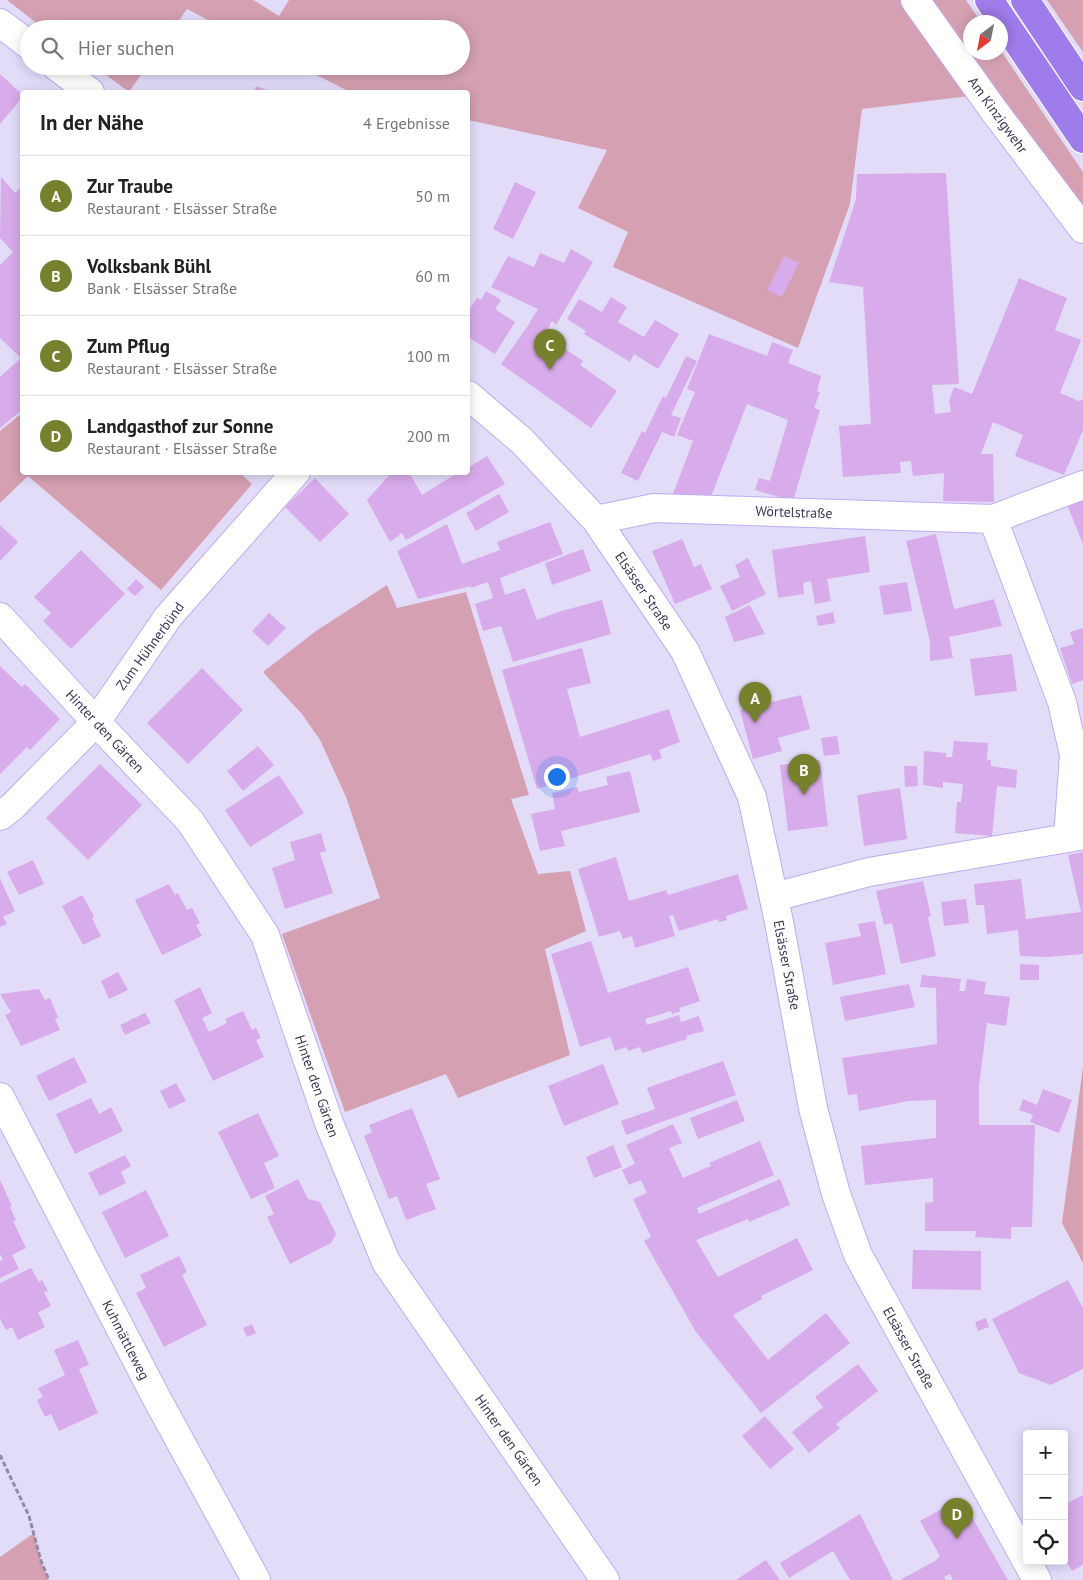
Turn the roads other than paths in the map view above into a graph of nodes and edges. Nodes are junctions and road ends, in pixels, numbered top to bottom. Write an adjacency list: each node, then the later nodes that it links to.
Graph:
1 (915, 0): 10 (street, Am Kinzigwehr)
2 (988, 0): 9 (highway)
3 (1025, 0): 7 (highway)
4 (0, 23): 5 (street)
5 (20, 38)
6 (68, 75): 8 (street)
7 (1083, 87)
8 (87, 90)
9 (1083, 139)
10 (1083, 228)
11 (470, 397): 15 (street, Elsässer Straße)
12 (293, 475): 17 (street, Zum Hühnerbünd)
13 (1083, 486): 14 (street, Wörtelstraße)
14 (993, 518): 15 (street, Wörtelstraße); 19 (street)
15 (596, 520): 20 (street, Elsässer Straße)
16 (0, 617): 17 (street, Hinter den Gärten)
17 (96, 722): 18 (street, Zum Hühnerbünd); 23 (street, Hinter den Gärten)
18 (0, 816)
19 (1076, 836): 20 (street)
20 (774, 897): 24 (street, Elsässer Straße)
21 (0, 1097): 22 (street, Kuhmättleweg)
22 (256, 1580)
23 (605, 1580)
24 (1037, 1580)

